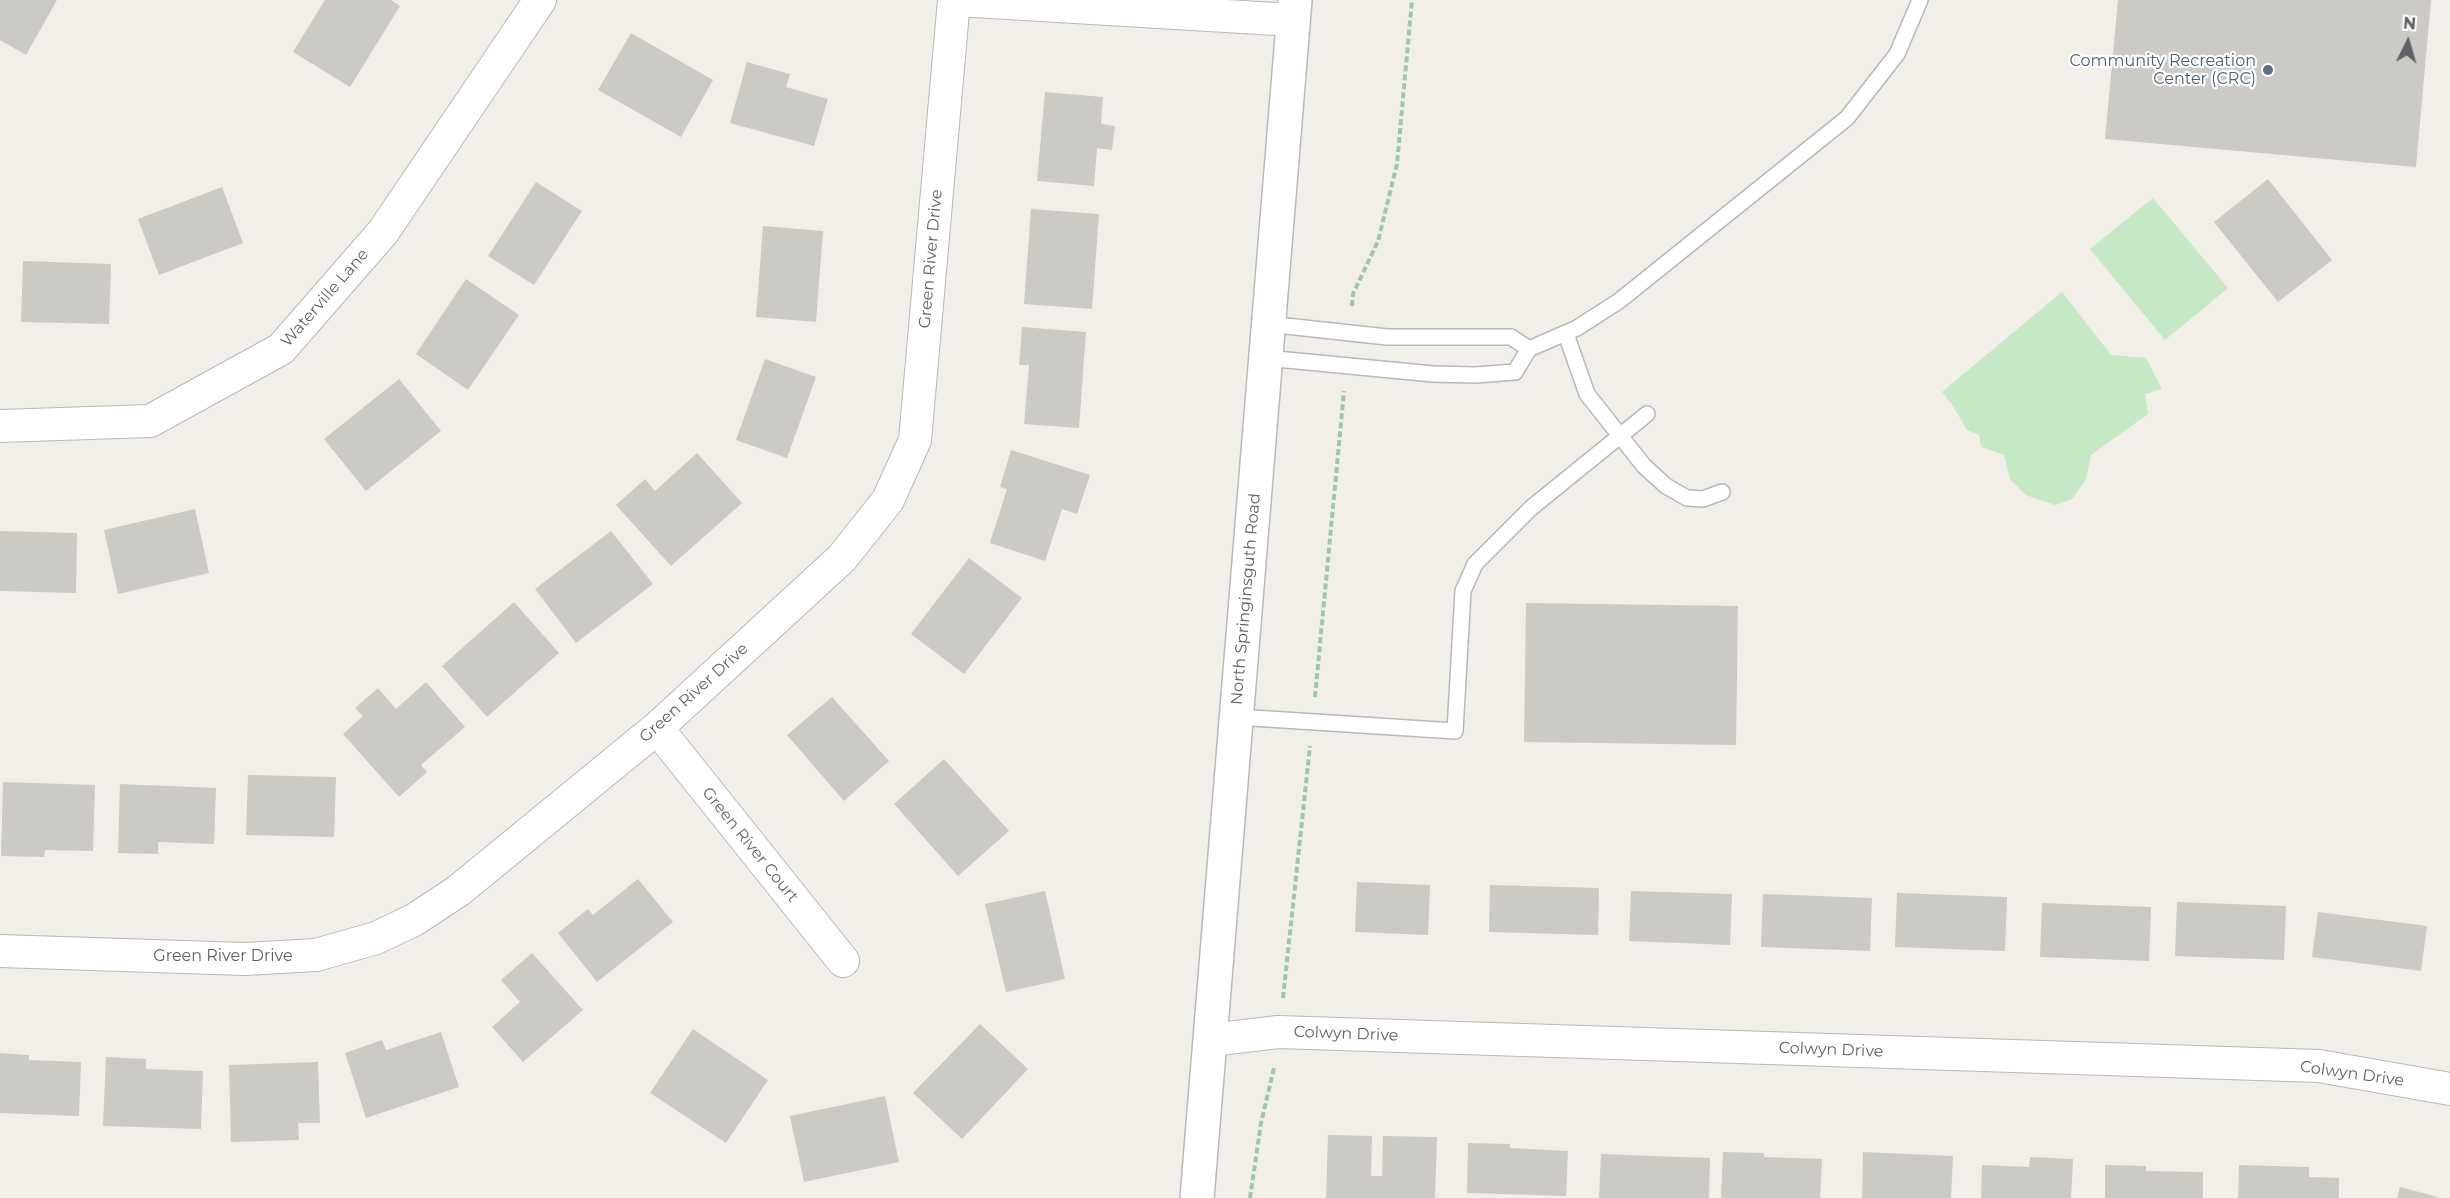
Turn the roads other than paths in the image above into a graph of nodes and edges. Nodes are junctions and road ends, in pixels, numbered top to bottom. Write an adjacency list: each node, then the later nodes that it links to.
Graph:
1 (540, 0): 10 (street, Waterville Lane)
2 (956, 0): 4 (street); 14 (street, Green River Drive)
3 (1920, 0): 6 (lane)
4 (1294, 10): 5 (street, North Springinsguth Road)
5 (1269, 324): 7 (lane); 8 (street, North Springinsguth Road)
6 (1566, 334): 7 (lane); 11 (lane)
7 (1529, 349): 8 (lane)
8 (1266, 358): 13 (street, North Springinsguth Road)
9 (1647, 414): 11 (lane)
10 (0, 426)
11 (1618, 435): 12 (lane); 13 (lane)
12 (1722, 492)
13 (1237, 717): 17 (street, North Springinsguth Road)
14 (657, 728): 15 (street, Green River Drive); 16 (street, Green River Court)
15 (0, 951)
16 (843, 961)
17 (1211, 1040): 18 (street, Colwyn Drive); 19 (street, North Springinsguth Road)
18 (2450, 1089)
19 (1197, 1198)

